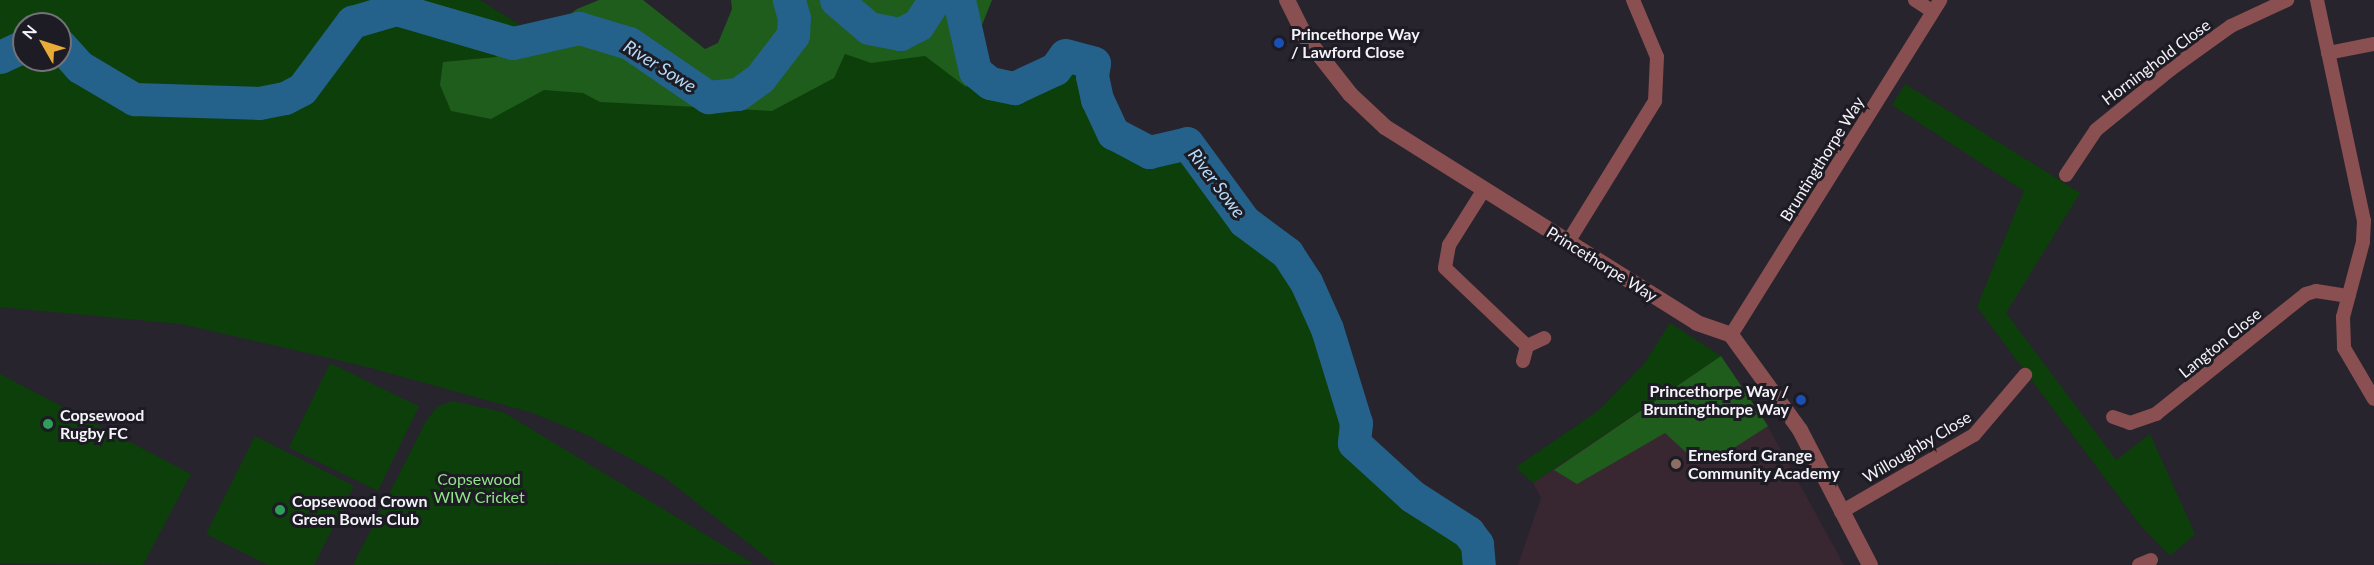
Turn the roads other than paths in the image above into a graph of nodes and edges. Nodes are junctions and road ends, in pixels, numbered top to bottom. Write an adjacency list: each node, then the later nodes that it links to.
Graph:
1 (1287, 0): 10 (street, Princethorpe Way)
2 (1633, 0): 12 (street)
3 (1916, 0): 6 (street)
4 (2287, 0): 9 (street, Horninghold Close)
5 (2317, 0): 8 (street)
6 (1936, 6): 14 (street, Bruntingthorpe Way)
7 (2374, 44): 8 (street)
8 (2328, 53): 11 (street)
9 (2066, 175)
10 (1483, 191): 12 (street, Princethorpe Way); 16 (street)
11 (2369, 236): 13 (street)
12 (1568, 242): 14 (street, Princethorpe Way)
13 (2349, 296): 19 (street); 20 (street, Langton Close)
14 (1731, 335): 21 (street)
15 (1544, 338): 16 (street)
16 (1527, 346): 17 (street)
17 (1523, 361)
18 (2025, 375): 21 (street, Willoughby Close)
19 (2374, 399)
20 (2113, 417)
21 (1841, 512): 22 (street)
22 (1870, 565)

